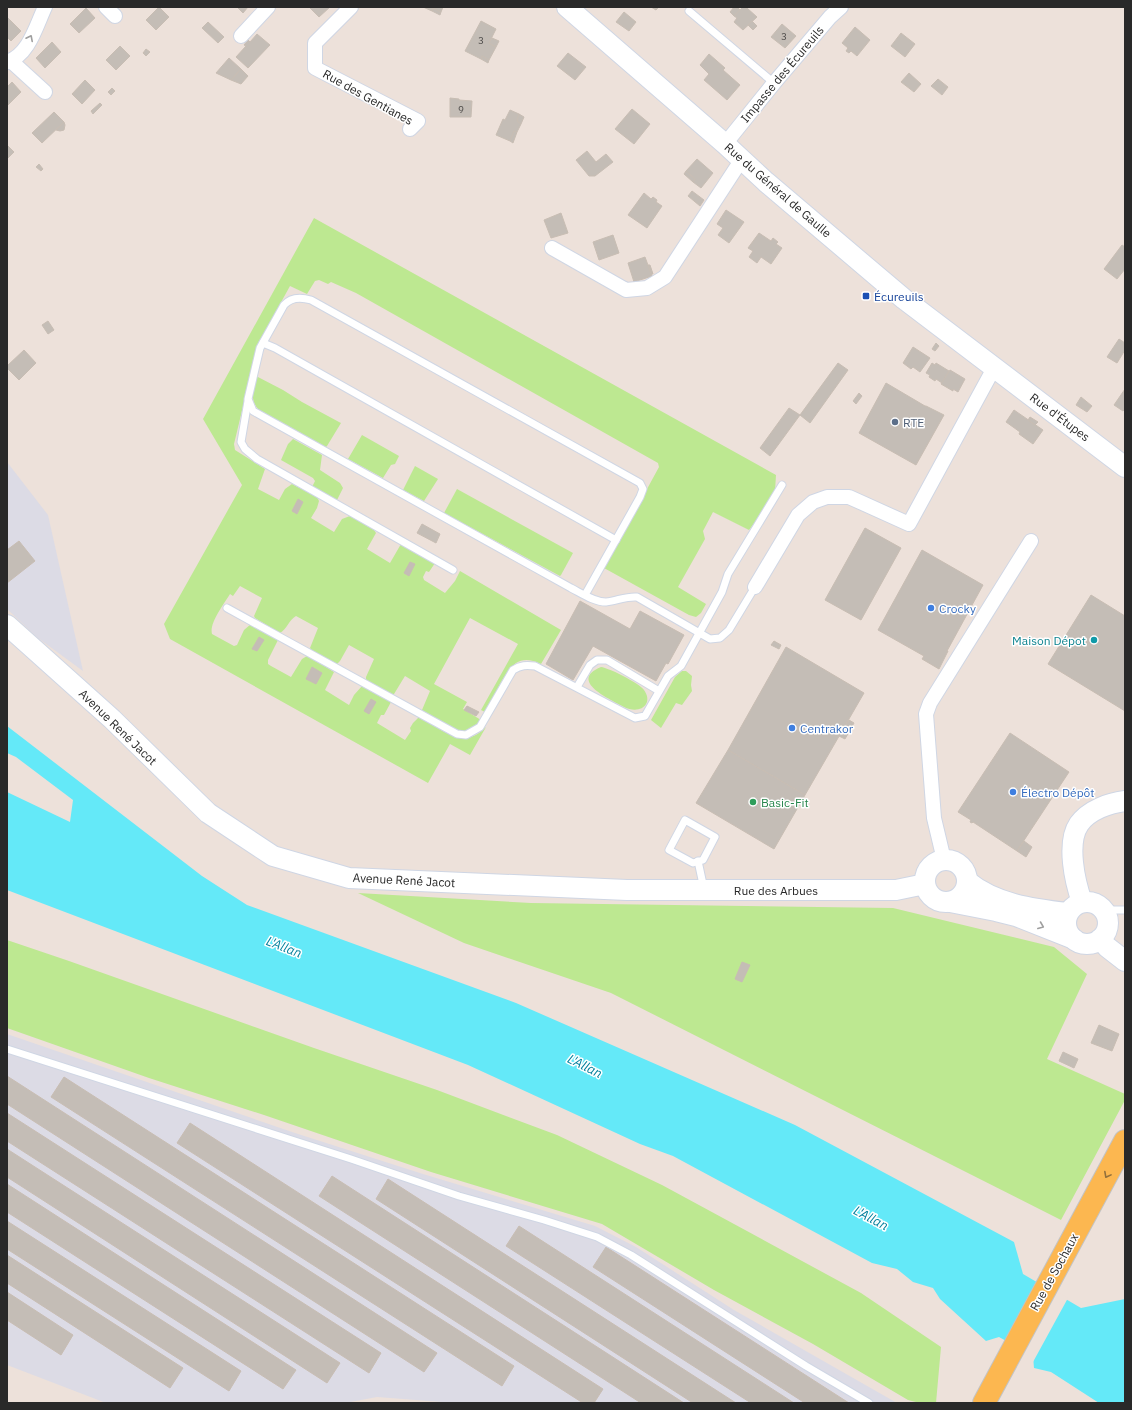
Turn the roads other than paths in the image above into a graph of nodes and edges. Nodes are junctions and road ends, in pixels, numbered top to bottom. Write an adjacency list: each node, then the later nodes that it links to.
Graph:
1 (45, 7): 8 (street, one-way to 1)
2 (268, 7): 7 (street)
3 (351, 7): 11 (street, Rue des Gentianes)
4 (567, 7): 12 (main road, Rue du Général de Gaulle)
5 (841, 7): 9 (street, Impasse des Écureuils)
6 (689, 11): 9 (lane)
7 (241, 36)
8 (9, 62): 10 (street)
9 (774, 83): 12 (street, Impasse des Écureuils)
10 (45, 92)
11 (410, 129)
12 (725, 144): 13 (main road, Rue du Général de Gaulle)
13 (742, 159): 14 (street); 16 (main road, Rue du Général de Gaulle)
14 (552, 248)
15 (263, 343): 17 (lane); 20 (lane); 20 (lane)
16 (994, 368): 18 (main road, Rue d'Étupes); 23 (street)
17 (248, 399): 22 (lane); 24 (lane)
18 (1125, 467)
19 (782, 486): 27 (lane)
20 (616, 540): 24 (lane)
21 (1031, 541): 31 (street)
22 (453, 570)
23 (755, 587): 27 (lane)
24 (585, 595): 27 (lane)
25 (227, 608): 28 (lane)
26 (7, 625): 35 (main road, Avenue René Jacot)
27 (700, 633): 29 (lane)
28 (576, 687): 29 (lane); 29 (lane)
29 (659, 691)
30 (1125, 801): 38 (main road)
31 (944, 860): 33 (main road); 34 (main road)
32 (698, 862): 32 (lane); 36 (lane)
33 (967, 881): 37 (main road); 38 (main road)
34 (925, 884): 36 (main road, Rue des Arbues); 37 (main road)
35 (627, 890): 36 (main road, Rue des Arbues)
36 (704, 890)
37 (950, 902): 40 (main road, one-way to 40)
38 (1075, 907): 39 (main road); 40 (main road)
39 (1116, 912): 41 (main road)
40 (1074, 939): 41 (main road)
41 (1100, 939): 42 (main road)
42 (1125, 960)
43 (7, 1049): 48 (lane)
44 (1125, 1141): 46 (main road, Rue de Sochaux, one-way to 46)
45 (1125, 1173): 46 (main road, Rue de Sochaux)
46 (1059, 1278): 47 (main road, Rue de Sochaux)
47 (1001, 1390): 49 (main road, Rue de Sochaux)
48 (870, 1403)
49 (984, 1403)

